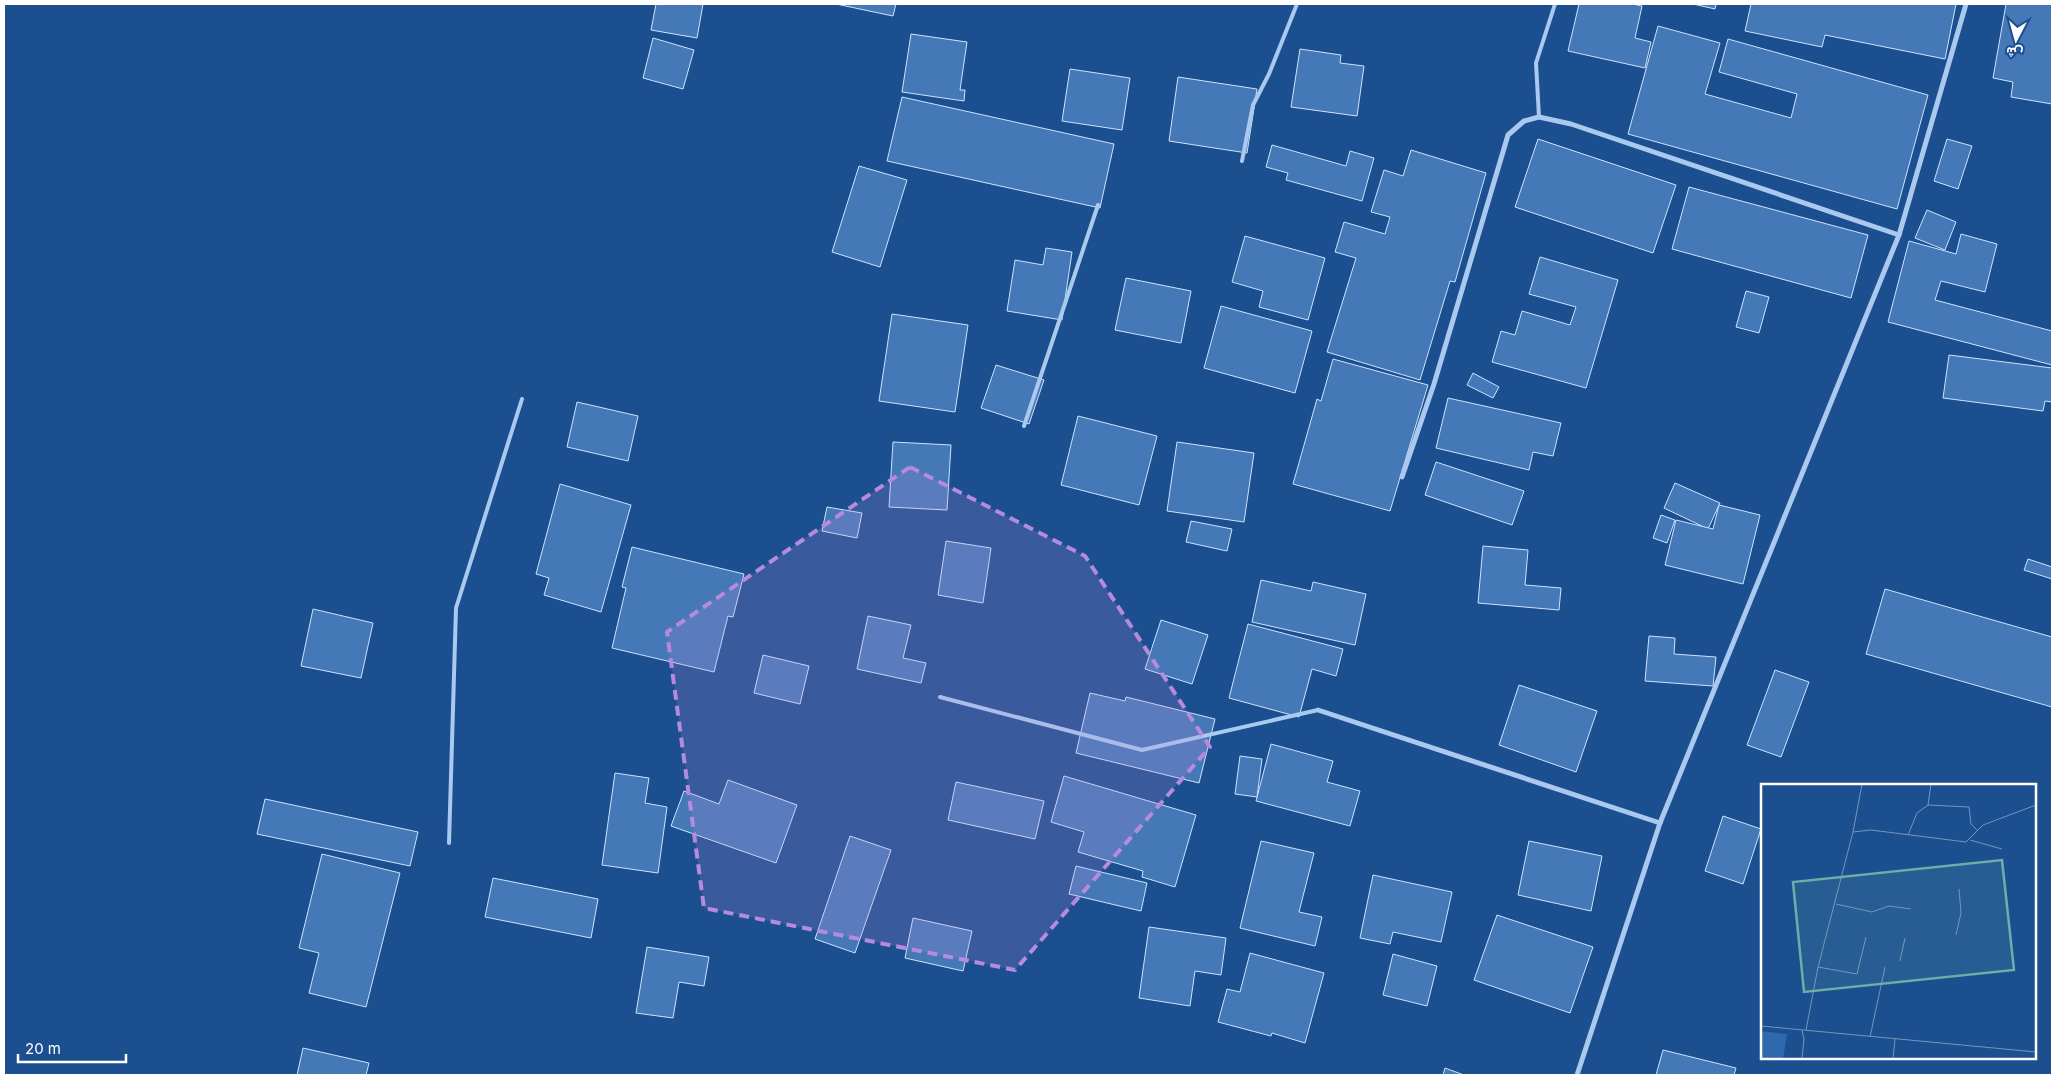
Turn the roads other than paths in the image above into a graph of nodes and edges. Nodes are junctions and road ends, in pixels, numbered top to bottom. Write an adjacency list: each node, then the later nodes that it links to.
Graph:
1 (1297, 4): 5 (lane)
2 (1555, 4): 4 (lane)
3 (1966, 4): 7 (street)
4 (1539, 117): 7 (street); 10 (street)
5 (1242, 161)
6 (1098, 205): 9 (lane)
7 (1899, 235): 13 (street)
8 (522, 399): 14 (lane)
9 (1024, 426)
10 (1402, 477)
11 (940, 697): 12 (lane)
12 (1318, 710): 13 (street)
13 (1660, 823): 15 (street)
14 (450, 843)
15 (1577, 1075)

